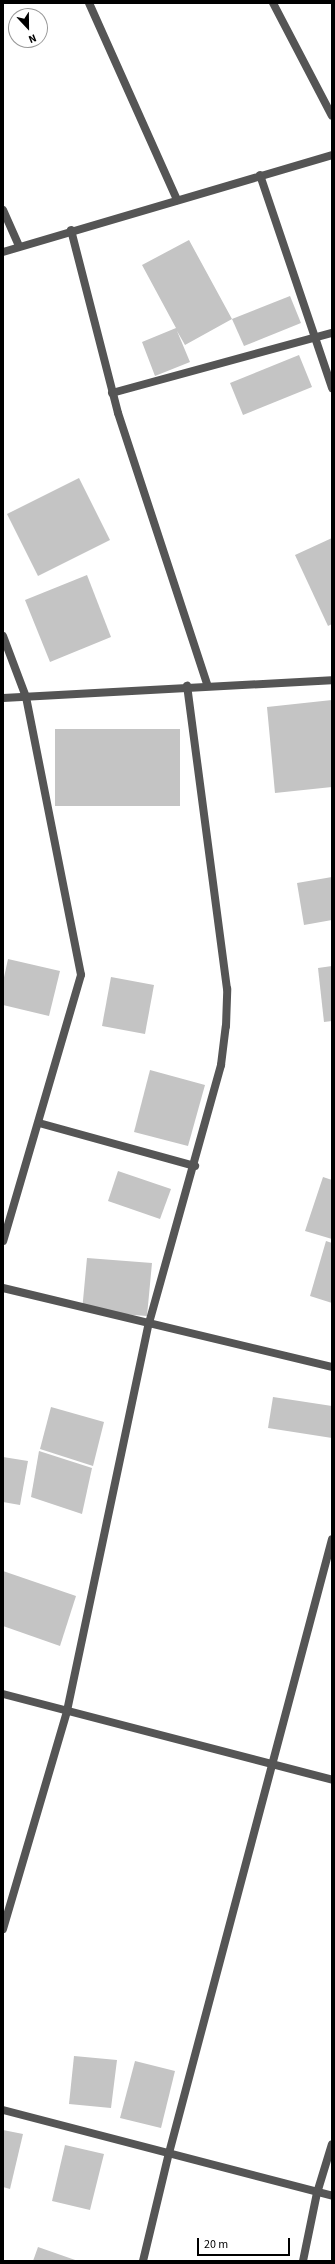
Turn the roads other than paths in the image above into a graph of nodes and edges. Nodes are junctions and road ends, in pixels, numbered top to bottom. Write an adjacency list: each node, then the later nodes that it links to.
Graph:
1 (89, 3): 6 (street)
2 (273, 3): 3 (street)
3 (332, 116)
4 (332, 155): 5 (street)
5 (260, 175): 6 (street); 12 (street)
6 (177, 200): 8 (street)
7 (3, 210): 9 (street)
8 (71, 230): 9 (street); 14 (street)
9 (19, 246): 10 (street)
10 (3, 252)
11 (332, 333): 12 (street)
12 (315, 339): 13 (street); 14 (street)
13 (332, 388)
14 (112, 393): 18 (street)
15 (3, 636): 19 (street)
16 (332, 680): 18 (street)
17 (187, 686): 18 (street); 19 (street); 22 (street)
18 (208, 686)
19 (26, 697): 20 (street); 21 (street)
20 (3, 698)
21 (39, 1123): 22 (street); 23 (street)
22 (195, 1166): 25 (street)
23 (3, 1241)
24 (3, 1288): 25 (street)
25 (149, 1323): 26 (street); 29 (street)
26 (332, 1367)
27 (332, 1539): 30 (street)
28 (3, 1694): 29 (street)
29 (67, 1711): 30 (street); 32 (street)
30 (272, 1764): 31 (street); 35 (street)
31 (332, 1780)
32 (3, 1928)
33 (3, 2110): 35 (street)
34 (332, 2144): 36 (street)
35 (169, 2153): 36 (street); 38 (street)
36 (318, 2193): 37 (street); 39 (street)
37 (332, 2196)
38 (143, 2261)
39 (303, 2261)

